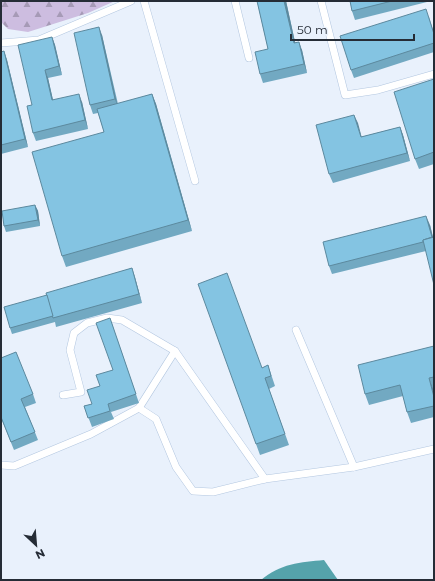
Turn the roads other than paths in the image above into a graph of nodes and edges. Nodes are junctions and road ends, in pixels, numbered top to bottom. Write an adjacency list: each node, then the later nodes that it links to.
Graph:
1 (131, 1): 5 (lane)
2 (144, 1): 8 (lane)
3 (234, 1): 6 (lane)
4 (321, 1): 7 (lane)
5 (1, 43)
6 (249, 58)
7 (434, 74)
8 (195, 181)
9 (296, 330): 15 (lane)
10 (175, 351): 11 (lane); 12 (lane); 16 (lane)
11 (63, 395)
12 (139, 408): 14 (lane); 16 (lane)
13 (434, 449): 15 (lane)
14 (1, 465)
15 (354, 467): 16 (lane)
16 (265, 479)

